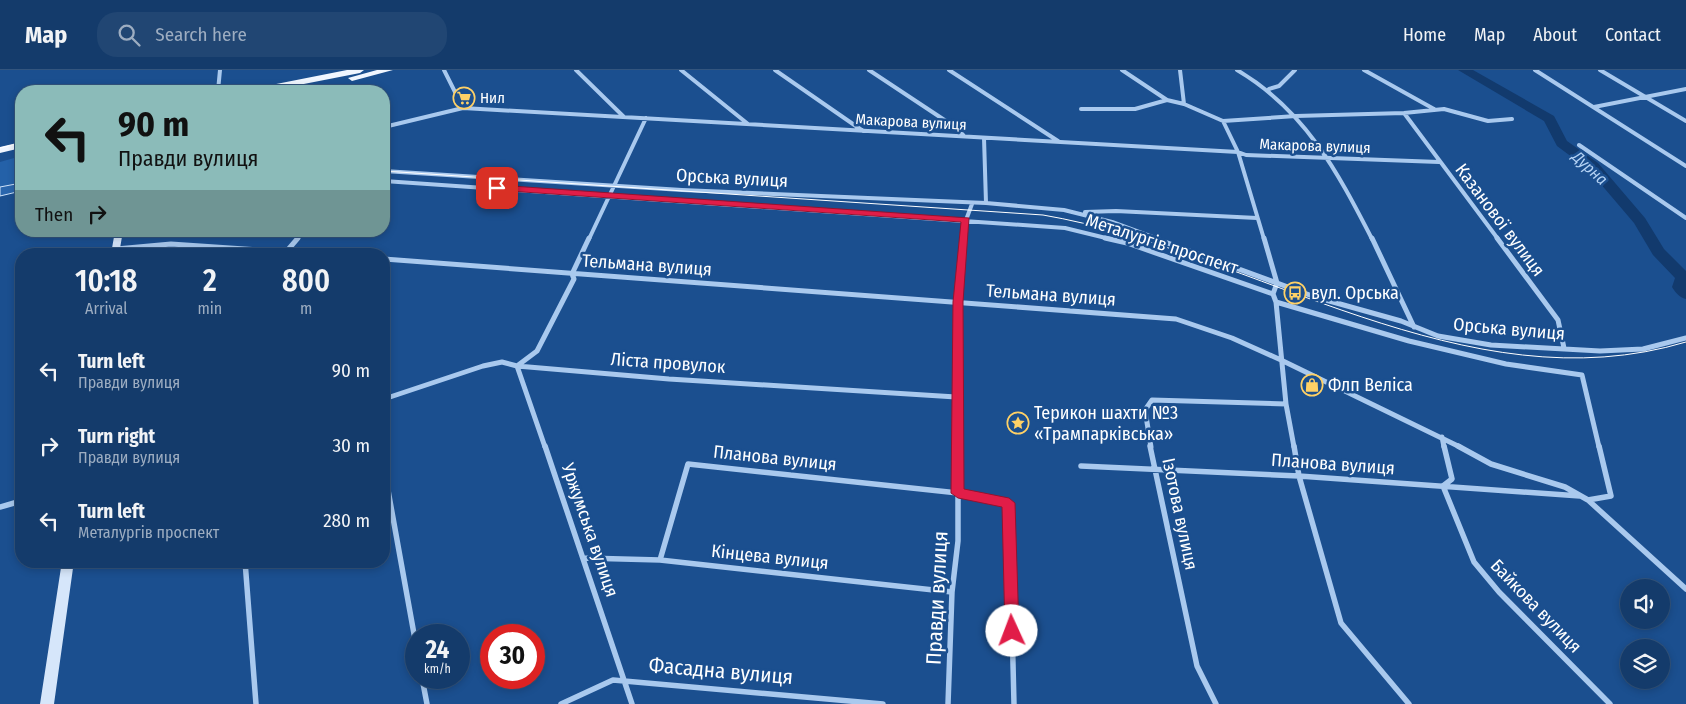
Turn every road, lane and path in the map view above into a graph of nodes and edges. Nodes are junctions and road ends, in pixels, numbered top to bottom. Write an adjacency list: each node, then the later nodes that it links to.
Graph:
1 (220, 70): 18 (street)
2 (360, 70): 17 (main road)
3 (389, 70): 20 (main road)
4 (444, 70): 27 (street)
5 (576, 70): 32 (street)
6 (681, 70): 37 (street)
7 (775, 70): 39 (street)
8 (869, 70): 40 (street)
9 (949, 70): 43 (street)
10 (1122, 70): 24 (street)
11 (1180, 70): 25 (street)
12 (1237, 70): 21 (street)
13 (1295, 70): 21 (street)
14 (1364, 70): 29 (street)
15 (1535, 70): 26 (street)
16 (1600, 70): 23 (street)
17 (327, 73): 19 (main road)
18 (219, 85)
19 (280, 85)
20 (315, 85)
21 (1269, 89): 31 (street)
22 (1686, 89): 23 (street)
23 (1645, 96): 26 (street); 36 (street)
24 (1167, 100): 25 (street); 28 (street)
25 (1184, 104): 35 (street)
26 (1594, 107): 51 (street)
27 (463, 108): 32 (street, Макарова вулиця); 38 (street, Макарова вулиця)
28 (1081, 109)
29 (1435, 109): 30 (street); 34 (street)
30 (1404, 113): 31 (street); 50 (street, Казанової вулиця)
31 (1296, 116): 35 (street); 49 (street)
32 (625, 117): 33 (street, Макарова вулиця)
33 (646, 118): 37 (street, Макарова вулиця); 54 (street)
34 (1512, 119)
35 (1223, 121): 48 (street)
36 (1686, 121)
37 (748, 124): 39 (street, Макарова вулиця)
38 (390, 126)
39 (864, 131): 40 (street, Макарова вулиця)
40 (964, 136): 41 (street, Макарова вулиця)
41 (984, 138): 43 (street, Макарова вулиця); 56 (street)
42 (15, 140): 44 (main road)
43 (1059, 142): 48 (street, Макарова вулиця)
44 (0, 144)
45 (1579, 145): 60 (street)
46 (15, 146): 47 (main road)
47 (0, 150)
48 (1238, 152): 49 (street, Макарова вулиця); 59 (street)
49 (1328, 156): 50 (street, Макарова вулиця); 72 (street)
50 (1439, 162): 74 (street, Казанової вулиця)
51 (1686, 166)
52 (390, 171): 54 (street, Орська вулиця)
53 (390, 181): 55 (street, Металургів проспект)
54 (616, 185): 55 (street); 57 (street, Орська вулиця)
55 (611, 194): 61 (street, Металургів проспект); 67 (street)
56 (986, 203): 57 (street, Орська вулиця); 58 (street, Орська вулиця)
57 (972, 204): 61 (street, Правди вулиця)
58 (1079, 212): 59 (street, Орська вулиця); 68 (street, Орська вулиця)
59 (1257, 218): 68 (street)
60 (1686, 218)
61 (966, 220): 69 (street, Металургів проспект); 70 (street, Правди вулиця)
62 (298, 237): 65 (street)
63 (139, 248): 64 (street)
64 (225, 248)
65 (289, 248)
66 (390, 259): 67 (street, Тельмана вулиця)
67 (572, 274): 70 (street, Тельмана вулиця); 76 (street)
68 (1277, 283): 69 (street); 72 (street, Орська вулиця)
69 (1273, 294): 71 (street)
70 (958, 302): 75 (street, Тельмана вулиця); 78 (street, Правди вулиця)
71 (1276, 302): 75 (street); 86 (street, Планова вулиця)
72 (1414, 327): 74 (street, Орська вулиця)
73 (1686, 338): 74 (street, Орська вулиця)
74 (1564, 348)
75 (1281, 360): 79 (street); 80 (street, Тельмана вулиця)
76 (517, 366): 77 (street, Ліста провулок); 78 (street, Ліста провулок); 90 (street, Уржумська вулиця)
77 (390, 397)
78 (956, 398): 85 (street, Правди вулиця)
79 (1286, 404): 82 (street, Ізотова вулиця); 83 (street)
80 (1442, 437): 84 (street); 86 (street, Тельмана вулиця)
81 (1081, 466): 82 (street, Планова вулиця)
82 (1154, 469): 83 (street, Планова вулиця); 107 (street, Ізотова вулиця)
83 (1300, 476): 84 (street, Планова вулиця); 108 (street)
84 (1443, 486): 86 (street, Планова вулиця); 109 (street, Байкова вулиця)
85 (958, 493): 91 (street, Планова вулиця); 95 (street, Правди вулиця); 106 (street)
86 (1586, 498): 94 (street, Тельмана вулиця)
87 (390, 501): 96 (street)
88 (15, 503): 89 (street)
89 (0, 507)
90 (584, 558): 91 (street, Кінцева вулиця); 97 (street, Уржумська вулиця)
91 (660, 560): 95 (street, Кінцева вулиця)
92 (67, 568): 99 (main road)
93 (246, 568): 100 (street)
94 (1686, 589)
95 (952, 592): 105 (street, Правди вулиця)
96 (412, 624)
97 (624, 680): 102 (street, Фасадна вулиця); 103 (street, Уржумська вулиця); 104 (street, Фасадна вулиця)
98 (424, 689): 101 (street)
99 (48, 704)
100 (256, 704)
101 (427, 704)
102 (561, 704)
103 (632, 704)
104 (883, 704)
105 (948, 704)
106 (1014, 704)
107 (1216, 704)
108 (1409, 704)
109 (1610, 704)

